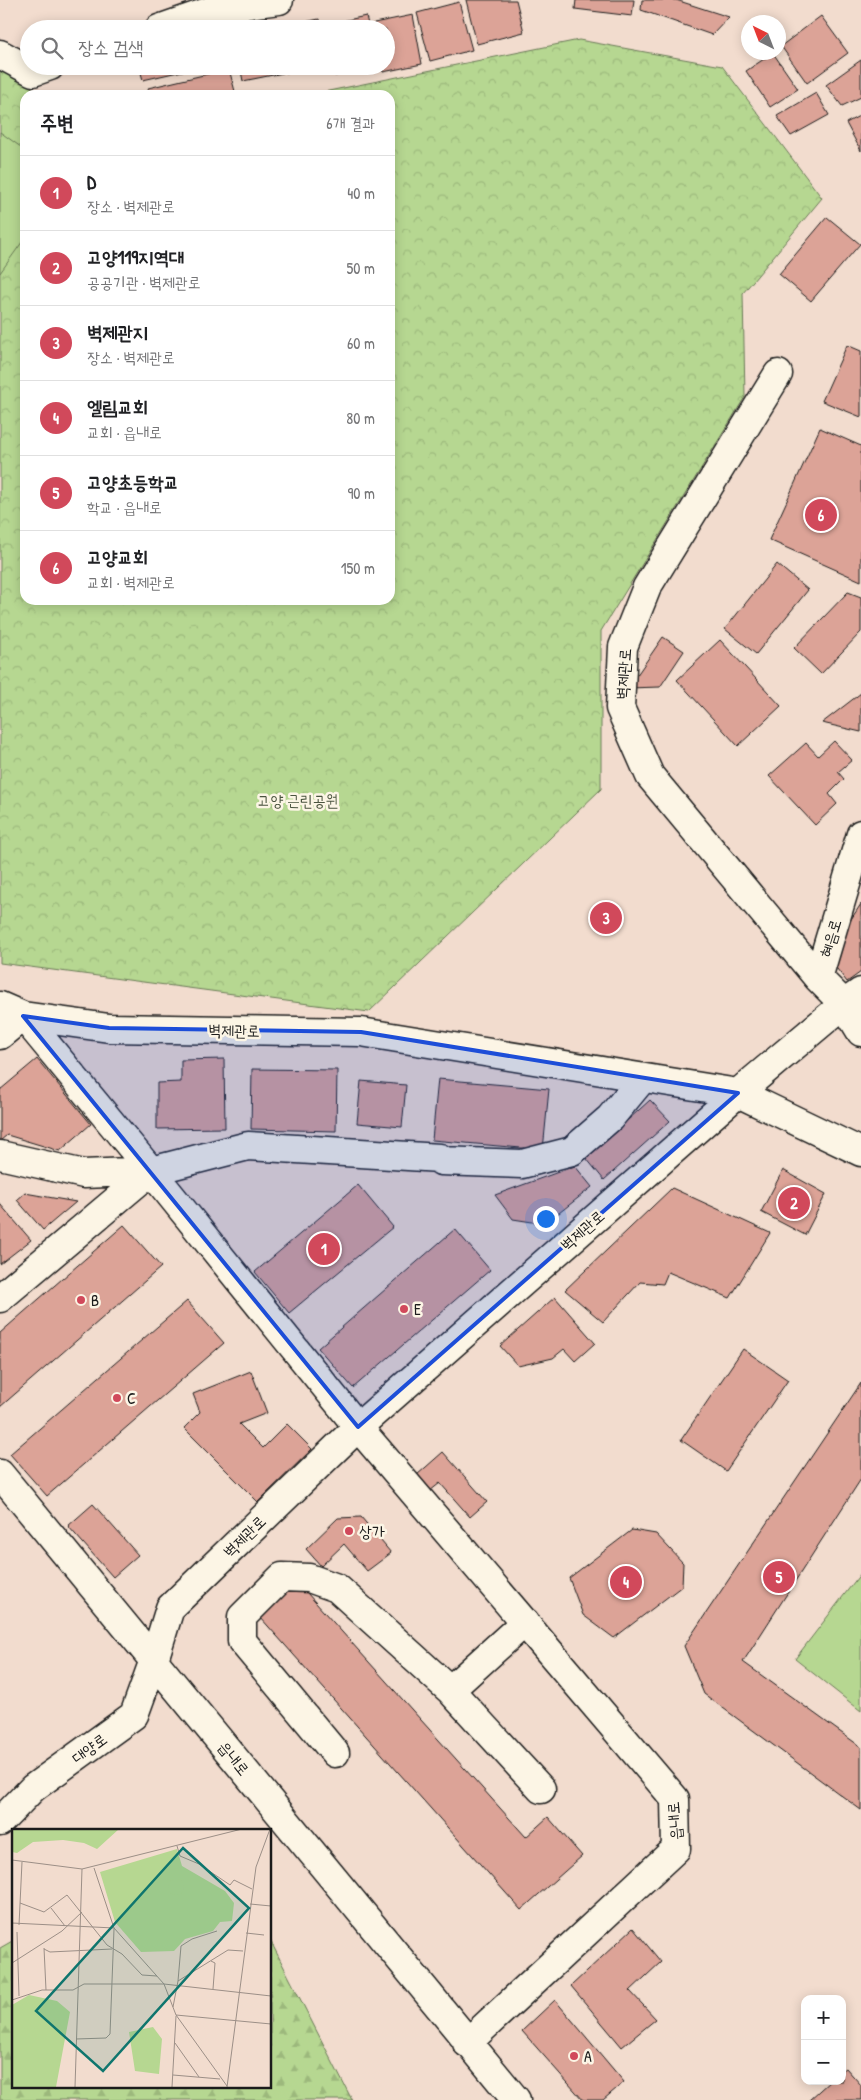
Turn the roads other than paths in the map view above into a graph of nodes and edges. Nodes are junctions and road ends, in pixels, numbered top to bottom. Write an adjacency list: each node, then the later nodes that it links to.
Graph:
1 (279, 0): 2 (street)
2 (185, 20)
3 (0, 54): 4 (street)
4 (20, 65)
5 (778, 374): 7 (street, 벽제관로)
6 (861, 834): 7 (street, 혜음로)
7 (818, 978): 8 (street, 혜음로)
8 (853, 998): 10 (street, 혜음로); 13 (street, 벽제관로)
9 (11, 1011): 11 (street); 12 (street, 벽제관로); 16 (street)
10 (861, 1032)
11 (0, 1035)
12 (643, 1078): 13 (street, 벽제관로); 16 (street)
13 (738, 1093): 14 (street, 벽제관로); 18 (street, 벽제관로)
14 (861, 1152)
15 (0, 1156): 16 (street)
16 (151, 1171): 17 (street); 18 (street)
17 (0, 1298)
18 (358, 1427): 20 (street); 21 (street, 벽제관로)
19 (0, 1474): 21 (street, 읍내로)
20 (525, 1622): 22 (street); 26 (street, 읍내로)
21 (154, 1660): 25 (street, 대양로); 26 (street, 읍내로)
22 (450, 1690): 23 (street); 24 (street)
23 (335, 1753)
24 (541, 1789)
25 (0, 1822)
26 (467, 2042): 27 (street, 읍내로)
27 (516, 2100)

